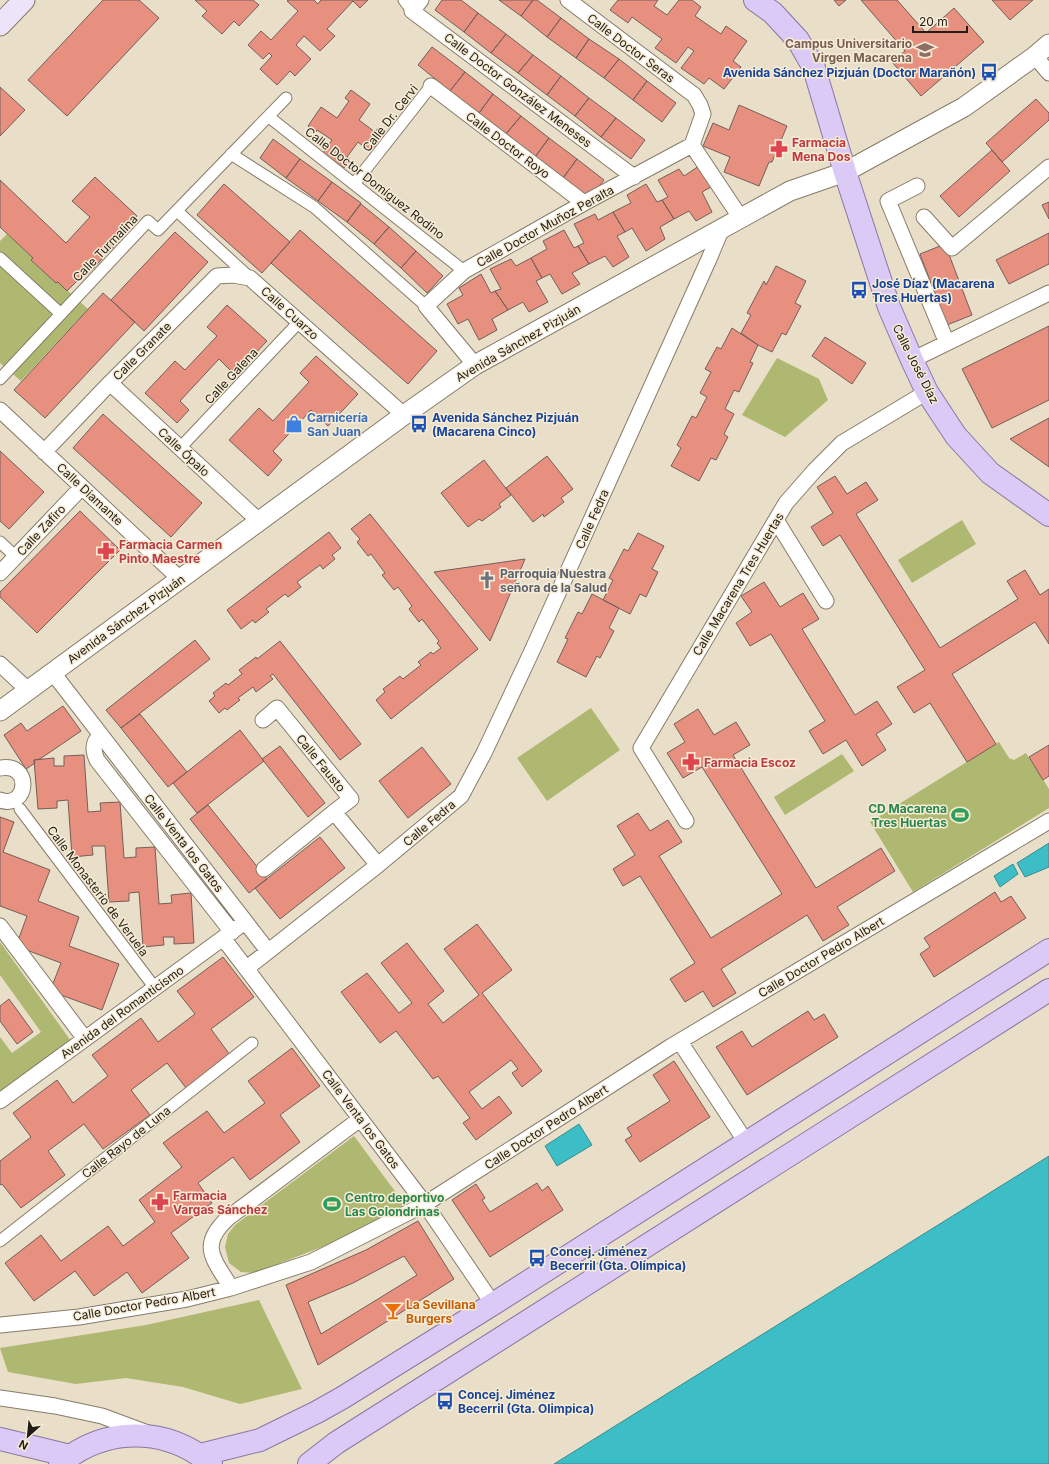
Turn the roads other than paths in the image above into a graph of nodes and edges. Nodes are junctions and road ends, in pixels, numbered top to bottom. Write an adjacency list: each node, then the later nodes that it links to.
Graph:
1 (24, 0): 5 (main road)
2 (568, 0): 12 (street, Calle Doctor Seras)
3 (755, 0): 15 (main road, Calle José Díaz)
4 (412, 4): 16 (street, Calle Doctor González Meneses)
5 (0, 26)
6 (1049, 44): 7 (street, Avenida Sánchez Pizjuán)
7 (1035, 56): 8 (street); 15 (street, Avenida Sánchez Pizjuán)
8 (1049, 73)
9 (431, 86): 17 (street, Calle Dr. Cervi); 19 (street, Calle Doctor Royo)
10 (286, 98): 11 (street, Calle Turmalina)
11 (269, 117): 13 (street, Calle Turmalina); 17 (street, Calle Doctor Domíguez Rodino)
12 (692, 145): 16 (street, Calle Doctor Muñoz Peralta); 22 (street)
13 (231, 154): 20 (street, Calle Turmalina); 28 (street)
14 (1049, 168): 21 (street)
15 (845, 172): 22 (street, Avenida Sánchez Pizjuán); 32 (main road, Calle José Díaz)
16 (634, 177): 19 (street, Calle Doctor Muñoz Peralta)
17 (354, 184): 25 (street, Calle Doctor Domíguez Rodino)
18 (917, 186): 31 (street)
19 (584, 203): 25 (street, Calle Doctor Muñoz Peralta)
20 (177, 211): 26 (street, Calle Cuarzo); 29 (street, Calle Turmalina)
21 (924, 217)
22 (740, 218): 23 (street, Avenida Sánchez Pizjuán)
23 (722, 228): 33 (street, Avenida Sánchez Pizjuán); 62 (street, Calle Fedra)
24 (0, 258): 29 (street)
25 (464, 271): 28 (street, Calle Doctor Muñoz Peralta)
26 (250, 278): 30 (street, Calle Cuarzo); 35 (street, Calle Granate)
27 (1049, 293): 31 (street)
28 (426, 306): 33 (street)
29 (60, 314): 34 (street, Calle Turmalina)
30 (300, 321): 38 (street, Calle Cuarzo); 39 (street, Calle Galena)
31 (947, 343): 32 (street)
32 (912, 360): 36 (main road, Calle José Díaz)
33 (475, 365): 38 (street, Avenida Sánchez Pizjuán)
34 (0, 379)
35 (110, 382): 39 (street, Calle Ópalo); 40 (street, Calle Granate)
36 (927, 392): 42 (main road, Calle José Díaz); 43 (street, Calle Macarena Tres Huertas)
37 (0, 410): 40 (street, Calle Diamante)
38 (404, 415): 44 (street, Avenida Sánchez Pizjuán)
39 (180, 448): 44 (street, Calle Ópalo)
40 (44, 452): 41 (street, Calle Diamante)
41 (82, 487): 46 (street, Calle Zafiro); 48 (street, Calle Diamante)
42 (1049, 514)
43 (776, 520): 49 (street); 60 (street, Calle Macarena Tres Huertas)
44 (259, 521): 48 (street, Avenida Sánchez Pizjuán)
45 (0, 542): 46 (street)
46 (16, 557): 47 (street, Calle Zafiro)
47 (0, 574)
48 (180, 579): 51 (street, Avenida Sánchez Pizjuán)
49 (826, 600)
50 (0, 664): 52 (street)
51 (53, 673): 52 (street, Avenida Sánchez Pizjuán); 55 (street, Calle Venta los Gatos)
52 (28, 690): 53 (street, Avenida Sánchez Pizjuán)
53 (0, 711)
54 (263, 720): 59 (street, Calle Fausto)
55 (101, 735): 64 (street, Calle Venta los Gatos); 66 (street, Calle Venta los Gatos)
56 (2, 765): 57 (street)
57 (0, 800)
58 (20, 809): 70 (street, Calle Monasterio de Veruela)
59 (334, 812): 62 (street, Calle Fausto); 63 (street)
60 (686, 820)
61 (1049, 821): 73 (street, Calle Doctor Pedro Albert)
62 (378, 865): 68 (street)
63 (264, 869)
64 (245, 922): 66 (street, Avenida del Romanticismo); 68 (street, Calle Venta los Gatos)
65 (0, 926): 72 (street)
66 (228, 935): 69 (street, Calle Venta los Gatos); 70 (street, Avenida del Romanticismo)
67 (1049, 950): 77 (main road)
68 (268, 951): 69 (street)
69 (247, 968): 76 (street, Calle Venta los Gatos)
70 (155, 988): 72 (street, Avenida del Romanticismo)
71 (1049, 990): 88 (main road)
72 (85, 1039): 75 (street, Avenida del Romanticismo)
73 (680, 1042): 77 (street); 78 (street, Calle Doctor Pedro Albert)
74 (252, 1043): 79 (street, Calle Rayo de Luna)
75 (0, 1101)
76 (360, 1119): 78 (street, Calle Venta los Gatos); 80 (street)
77 (746, 1142): 81 (main road)
78 (425, 1204): 80 (street, Calle Doctor Pedro Albert); 81 (street, Calle Venta los Gatos)
79 (0, 1241)
80 (231, 1288): 82 (street, Calle Doctor Pedro Albert)
81 (493, 1304): 86 (main road)
82 (0, 1325)
83 (0, 1398): 84 (street)
84 (163, 1438): 86 (main road); 87 (main road)
85 (0, 1439): 87 (main road)
86 (206, 1459)
87 (65, 1460)
88 (309, 1464)

